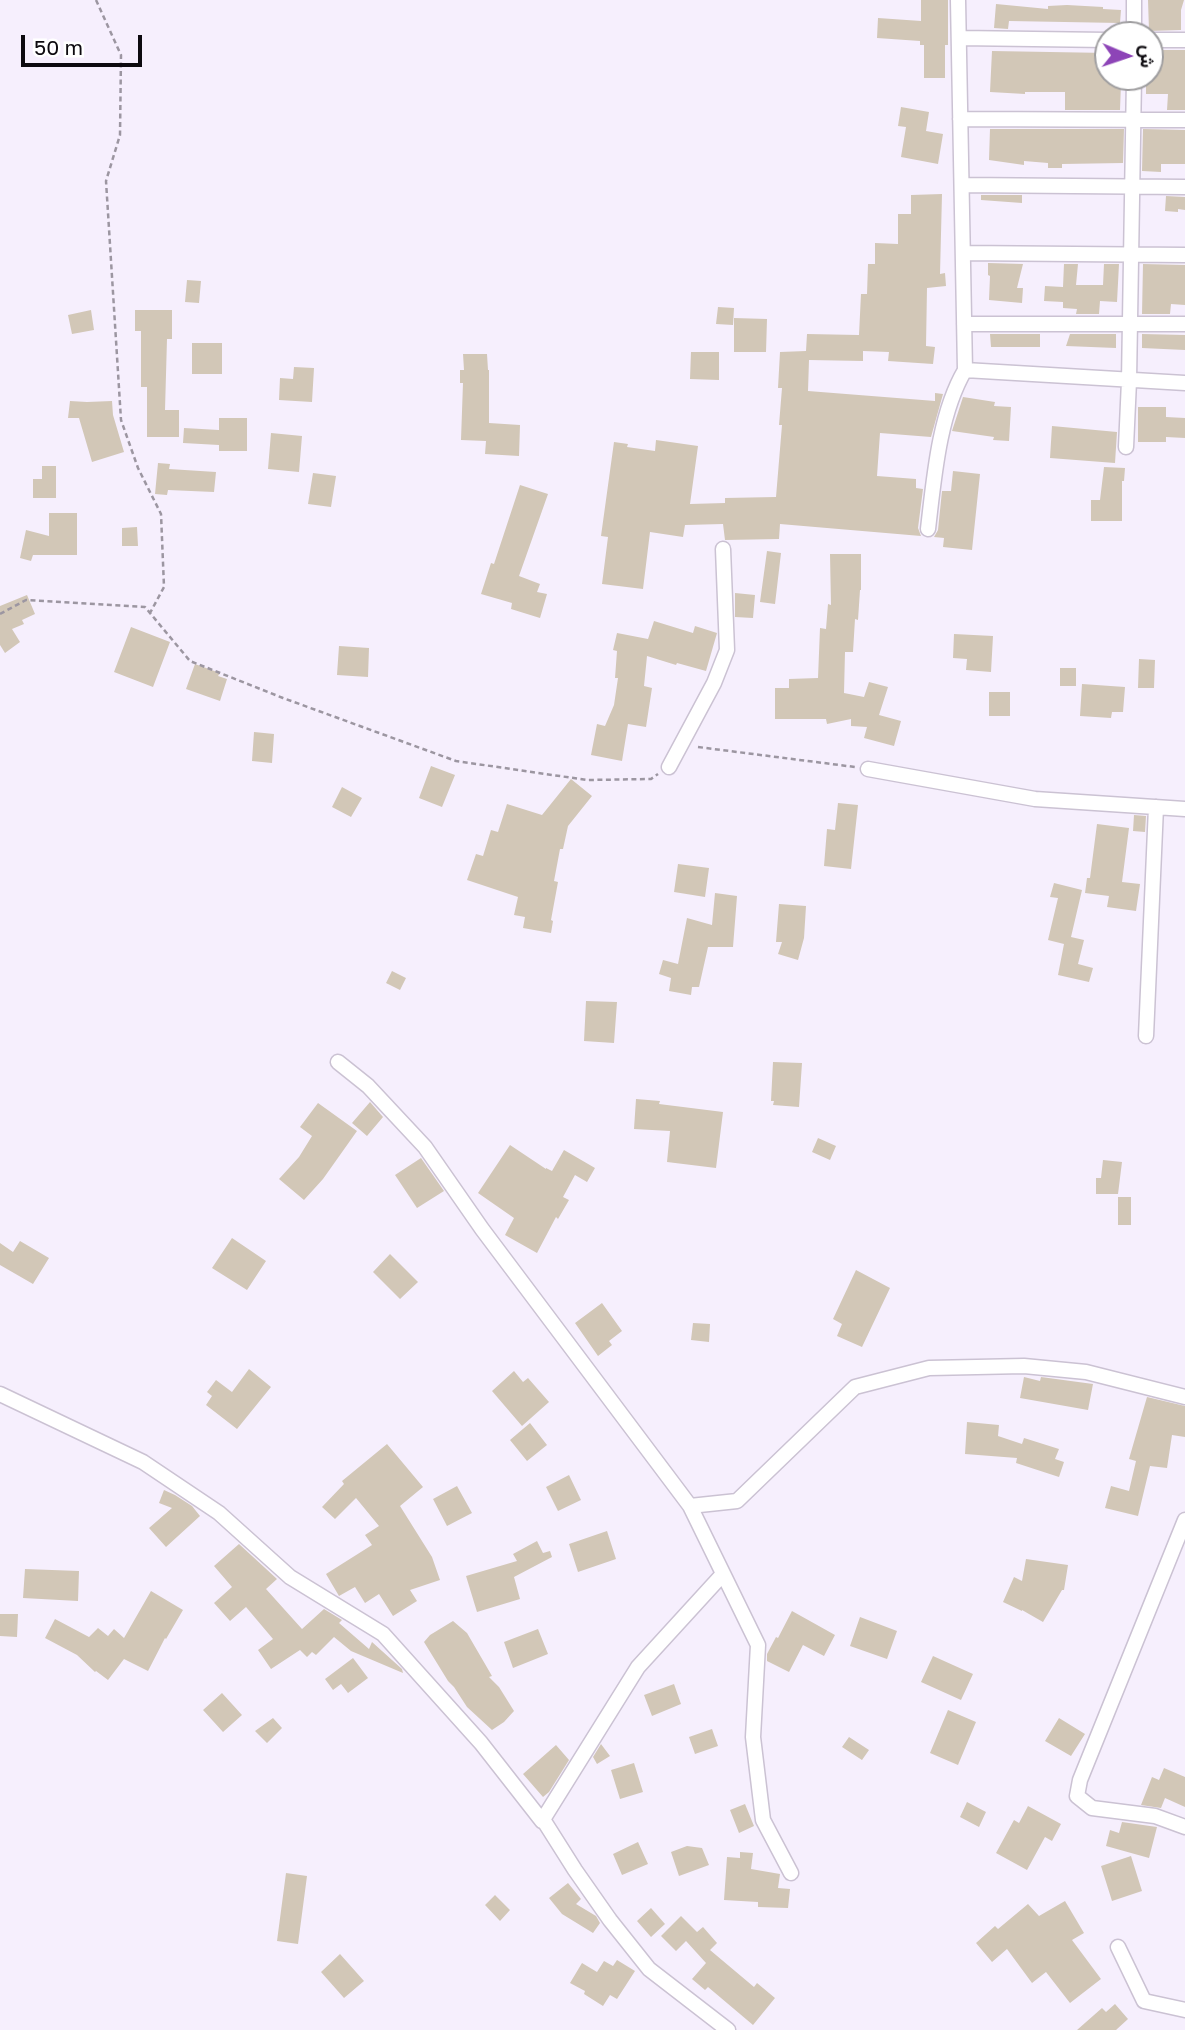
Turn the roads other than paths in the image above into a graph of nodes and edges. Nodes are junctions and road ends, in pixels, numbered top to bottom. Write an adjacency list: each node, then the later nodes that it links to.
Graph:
1 (958, 0): 4 (street)
2 (1134, 0): 3 (street)
3 (1134, 21)
4 (959, 37): 5 (street); 9 (street)
5 (1094, 40)
6 (1164, 40): 7 (street)
7 (1185, 40)
8 (1134, 91): 11 (street)
9 (960, 118): 11 (street); 12 (street)
10 (1185, 120): 11 (street)
11 (1133, 121): 13 (street)
12 (962, 185): 13 (street); 15 (street)
13 (1132, 187): 14 (street); 17 (street)
14 (1185, 187)
15 (963, 253): 17 (street); 18 (street)
16 (1185, 255): 17 (street)
17 (1131, 256): 20 (street)
18 (964, 324): 20 (street); 21 (street)
19 (1185, 324): 20 (street)
20 (1130, 326): 22 (street)
21 (965, 370): 22 (street); 25 (street)
22 (1129, 381): 23 (street); 24 (street)
23 (1185, 383)
24 (1126, 447)
25 (928, 529)
26 (723, 550): 27 (street)
27 (669, 766)
28 (868, 769): 29 (street)
29 (1156, 807): 30 (street); 31 (street)
30 (1185, 808)
31 (1146, 1035)
32 (338, 1062): 35 (street)
33 (0, 1394): 38 (street)
34 (1185, 1397): 35 (street)
35 (690, 1506): 37 (street)
36 (1185, 1520): 39 (street)
37 (723, 1574): 38 (street); 40 (street)
38 (542, 1821): 43 (street)
39 (1185, 1827)
40 (791, 1873)
41 (1118, 1947): 42 (street)
42 (1185, 2010)
43 (728, 2030)

